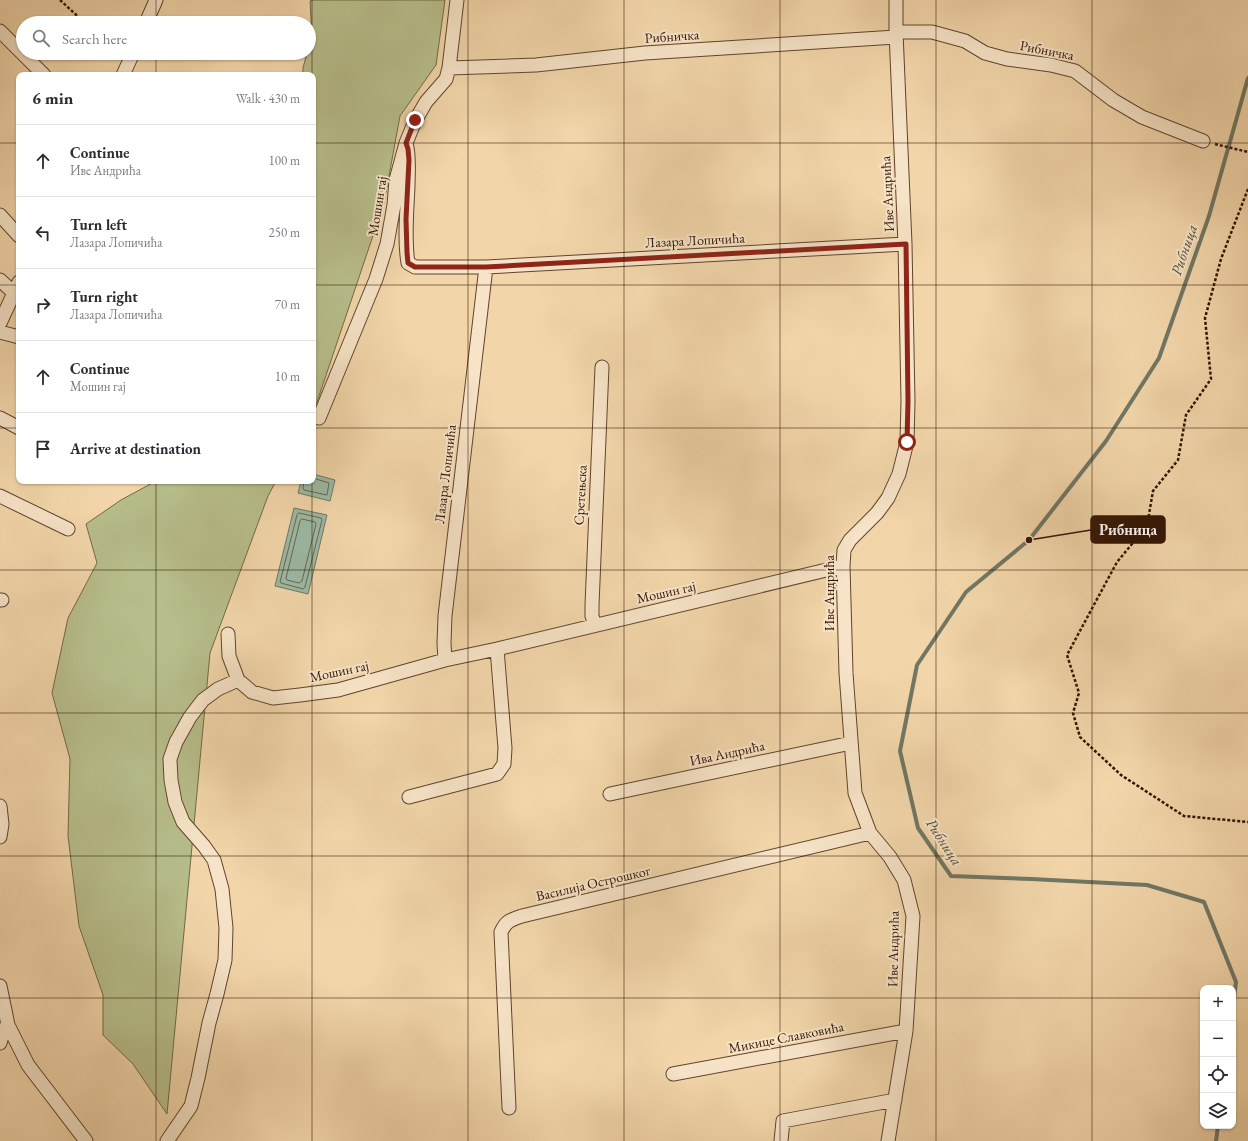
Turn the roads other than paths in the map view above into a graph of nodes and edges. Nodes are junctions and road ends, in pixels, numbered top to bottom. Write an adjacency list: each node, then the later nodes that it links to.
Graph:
1 (156, 0): 4 (street)
2 (457, 0): 10 (street, Мошин гај)
3 (896, 0): 6 (street, Иве Андрића)
4 (149, 16)
5 (0, 31): 7 (street)
6 (896, 35): 10 (street, Рибничка); 13 (street, Рибничка); 17 (street, Иве Андрића)
7 (16, 47)
8 (29, 60): 11 (street)
9 (130, 60): 12 (street)
10 (449, 68): 14 (street, Мошин гај)
11 (41, 72)
12 (124, 72)
13 (1203, 141)
14 (406, 143): 18 (street, Лазара Лопичића); 26 (street, Мошин гај)
15 (0, 215): 16 (street)
16 (16, 233)
17 (906, 244): 18 (street, Лазара Лопичића); 30 (street, Иве Андрића)
18 (486, 267): 34 (street, Лазара Лопичића)
19 (0, 280): 20 (street)
20 (16, 288): 21 (street)
21 (0, 323)
22 (0, 332): 23 (street)
23 (16, 336)
24 (602, 367): 31 (street, Сретењска)
25 (0, 418): 27 (street)
26 (319, 418)
27 (16, 426)
28 (0, 496): 29 (street)
29 (68, 529)
30 (843, 566): 31 (street, Мошин гај); 36 (street, Иве Андрића)
31 (595, 625): 33 (street, Мошин гај)
32 (228, 634): 35 (street)
33 (497, 649): 34 (street, Мошин гај); 38 (street)
34 (445, 660): 35 (street, Мошин гај)
35 (238, 680): 50 (street)
36 (851, 743): 37 (street, Ива Андрића); 40 (street, Иве Андрића)
37 (610, 794)
38 (409, 797)
39 (0, 806): 41 (street)
40 (870, 832): 44 (street, Иве Андрића); 48 (street, Василија Острошког)
41 (0, 837)
42 (0, 986): 43 (street)
43 (8, 1025): 45 (street); 49 (street)
44 (906, 1031): 46 (street, Микице Славковића); 47 (street, Иве Андрића)
45 (0, 1043)
46 (673, 1074)
47 (895, 1100): 51 (street); 52 (street, Иве Андрића)
48 (509, 1108)
49 (86, 1141)
50 (167, 1141)
51 (781, 1141)
52 (888, 1141)

